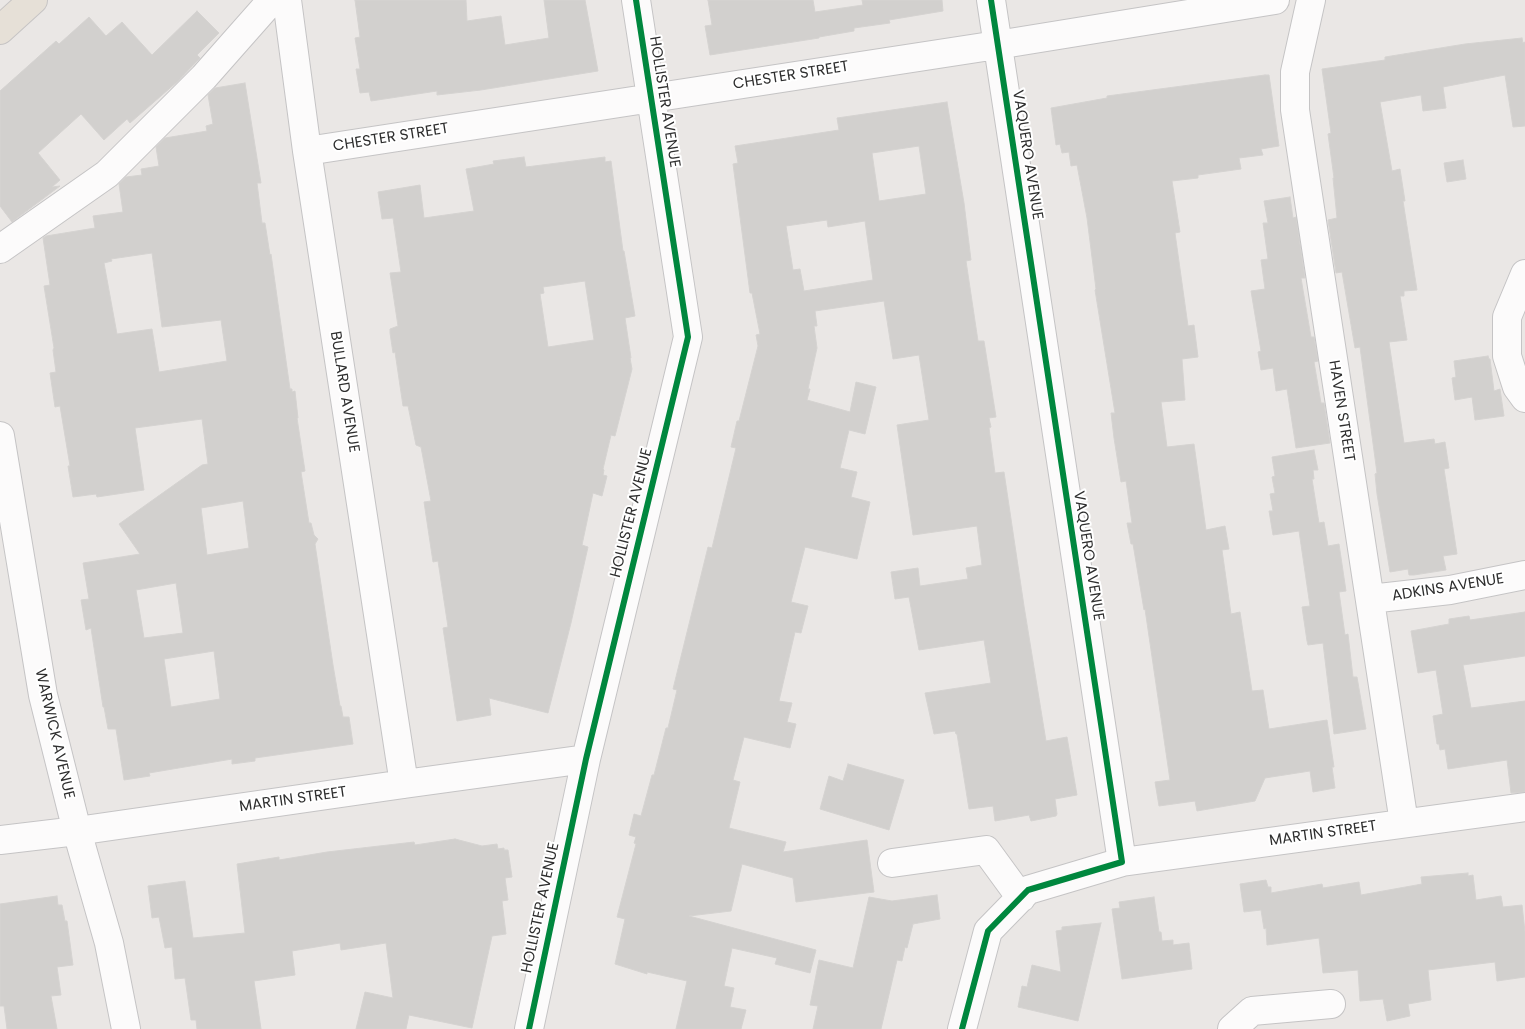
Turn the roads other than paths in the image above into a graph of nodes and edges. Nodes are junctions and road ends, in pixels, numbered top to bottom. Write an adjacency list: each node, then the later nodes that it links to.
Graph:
1 (33, 0): 8 (main road)
2 (272, 0): 12 (street)
3 (287, 0): 11 (street, BULLARD AVENUE)
4 (636, 0): 10 (street, HOLLISTER AVENUE)
5 (991, 0): 9 (street, VAQUERO AVENUE)
6 (1275, 0): 9 (street, CHESTER STREET)
7 (1310, 0): 17 (street, HAVEN STREET)
8 (0, 30)
9 (998, 45): 10 (street, CHESTER STREET); 24 (street, VAQUERO AVENUE)
10 (650, 97): 11 (street, CHESTER STREET); 18 (street, HOLLISTER AVENUE)
11 (306, 151): 19 (street, BULLARD AVENUE)
12 (0, 249)
13 (1525, 274): 14 (street)
14 (1525, 398)
15 (0, 436): 22 (street, WARWICK AVENUE)
16 (1525, 575): 17 (street, ADKINS AVENUE)
17 (1370, 599): 21 (street, HAVEN STREET)
18 (586, 759): 19 (street, MARTIN STREET); 29 (street, HOLLISTER AVENUE)
19 (404, 784): 22 (street, MARTIN STREET)
20 (1525, 808): 21 (street, MARTIN STREET)
21 (1404, 823): 24 (street, MARTIN STREET)
22 (77, 831): 23 (street, MARTIN STREET); 28 (street, WARWICK AVENUE)
23 (0, 840)
24 (1122, 862): 26 (street)
25 (892, 863): 26 (street)
26 (1021, 898): 30 (street)
27 (1331, 1004): 31 (street)
28 (126, 1029)
29 (529, 1029)
30 (962, 1029)
31 (1232, 1029)

